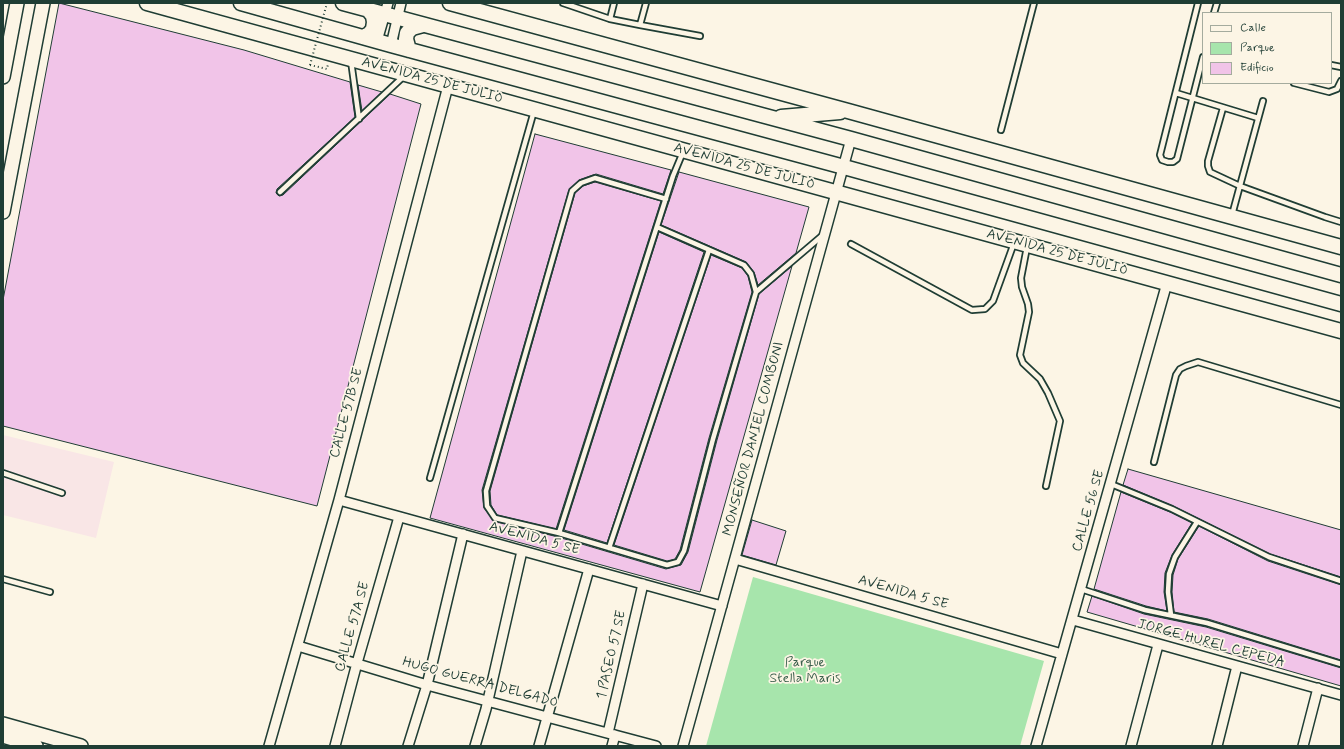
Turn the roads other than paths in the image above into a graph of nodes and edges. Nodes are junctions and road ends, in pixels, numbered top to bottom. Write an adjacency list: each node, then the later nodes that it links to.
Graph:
1 (16, 3): 26 (main road)
2 (43, 3): 47 (main road)
3 (147, 3): 23 (main road, AVENIDA 25 DE JULIO)
4 (241, 3): 19 (main road, AVENIDA 25 DE JULIO)
5 (343, 3): 13 (main road)
6 (401, 3): 14 (street)
7 (450, 3): 35 (main road)
8 (563, 3): 15 (lane)
9 (614, 3): 15 (lane)
10 (646, 3): 17 (lane)
11 (1034, 3): 39 (lane)
12 (1198, 3): 30 (lane)
13 (369, 10): 14 (main road); 19 (main road)
14 (390, 12): 16 (main road); 20 (street); 21 (street)
15 (610, 19): 17 (lane)
16 (424, 25): 22 (main road); 36 (main road)
17 (640, 26): 18 (lane)
18 (700, 36)
19 (363, 37): 20 (main road, AVENIDA 25 DE JULIO)
20 (377, 41): 21 (main road, AVENIDA 25 DE JULIO)
21 (391, 45): 22 (main road, AVENIDA 25 DE JULIO)
22 (409, 50): 42 (main road, AVENIDA 25 DE JULIO)
23 (351, 59): 25 (main road, AVENIDA 25 DE JULIO); 38 (lane)
24 (1202, 61): 31 (lane)
25 (406, 74): 29 (main road, AVENIDA 25 DE JULIO); 38 (lane)
26 (3, 77)
27 (1341, 81): 28 (lane)
28 (1298, 84)
29 (448, 86): 34 (main road, AVENIDA 25 DE JULIO); 68 (street, CALLE 57B SE)
30 (1176, 93): 31 (lane); 31 (lane)
31 (1193, 99): 33 (lane)
32 (1262, 102): 37 (lane)
33 (1223, 108): 37 (lane); 43 (lane)
34 (534, 109): 41 (main road, AVENIDA 25 DE JULIO); 64 (lane)
35 (848, 111): 36 (main road); 48 (main road)
36 (772, 118): 40 (main road)
37 (1258, 118): 43 (lane)
38 (358, 119): 44 (lane)
39 (1001, 130)
40 (851, 139): 42 (street, MONSEÑOR DANIEL COMBONI); 56 (main road)
41 (683, 150): 45 (main road, AVENIDA 25 DE JULIO); 46 (lane)
42 (844, 166): 45 (street, MONSEÑOR DANIEL COMBONI); 59 (main road, AVENIDA 25 DE JULIO)
43 (1240, 186): 48 (lane); 49 (lane)
44 (280, 192)
45 (836, 192): 51 (street, MONSEÑOR DANIEL COMBONI); 52 (main road, AVENIDA 25 DE JULIO)
46 (666, 200): 50 (lane); 71 (lane)
47 (3, 212)
48 (1232, 217): 54 (main road)
49 (1341, 222)
50 (657, 227): 55 (lane); 71 (lane)
51 (825, 233): 58 (lane); 75 (street, MONSEÑOR DANIEL COMBONI)
52 (1021, 243): 53 (lane); 57 (main road, AVENIDA 25 DE JULIO); 66 (lane)
53 (851, 244)
54 (1341, 247)
55 (709, 250): 58 (lane); 73 (lane)
56 (1341, 275)
57 (1167, 283): 60 (main road, AVENIDA 25 DE JULIO); 65 (street, CALLE 56 SE)
58 (756, 292): 73 (lane)
59 (1341, 304)
60 (1341, 331)
61 (1341, 405): 62 (lane)
62 (1154, 462)
63 (3, 473): 67 (lane)
64 (430, 478)
65 (1111, 484): 70 (lane); 80 (street, CALLE 56 SE)
66 (1046, 486)
67 (62, 493)
68 (339, 500): 69 (street, AVENIDA 5 SE); 86 (street, CALLE 57B SE)
69 (399, 517): 72 (street, AVENIDA 5 SE); 88 (street, CALLE 57A SE)
70 (1197, 522): 78 (lane); 83 (lane)
71 (559, 533): 73 (lane)
72 (463, 534): 74 (street, AVENIDA 5 SE); 91 (street)
73 (609, 548)
74 (522, 551): 76 (street, AVENIDA 5 SE); 94 (street)
75 (735, 558): 82 (street, MONSEÑOR DANIEL COMBONI); 87 (street, AVENIDA 5 SE)
76 (589, 569): 79 (street, AVENIDA 5 SE); 95 (street)
77 (3, 579): 81 (lane)
78 (1341, 581)
79 (643, 584): 82 (street, AVENIDA 5 SE); 97 (street, 1 PASEO 57 SE)
80 (1082, 589): 83 (lane); 84 (street, CALLE 56 SE)
81 (50, 592)
82 (722, 606): 108 (street, MONSEÑOR DANIEL COMBONI)
83 (1171, 615): 89 (lane)
84 (1073, 620): 85 (street, JORGE HUREL CEPEDA); 87 (street, CALLE 56 SE)
85 (1158, 645): 90 (street, JORGE HUREL CEPEDA); 110 (street)
86 (298, 646): 88 (street, HUGO GUERRA DELGADO); 101 (street, CALLE 57B SE)
87 (1062, 654): 109 (street, CALLE 56 SE)
88 (357, 663): 91 (street, HUGO GUERRA DELGADO); 102 (street, CALLE 57A SE)
89 (1341, 664)
90 (1237, 666): 92 (street, JORGE HUREL CEPEDA); 111 (street)
91 (427, 684): 94 (street, HUGO GUERRA DELGADO); 103 (street)
92 (1318, 688): 93 (street, JORGE HUREL CEPEDA); 112 (street)
93 (1341, 695)
94 (488, 700): 95 (street, HUGO GUERRA DELGADO); 104 (street)
95 (547, 716): 97 (street, HUGO GUERRA DELGADO); 105 (street)
96 (3, 724): 100 (main road)
97 (611, 734): 106 (street, 1 PASEO 57 SE); 107 (street, HUGO GUERRA DELGADO)
98 (3, 736): 99 (main road)
99 (36, 746)
100 (81, 746)
101 (269, 746)
102 (335, 746)
103 (408, 746)
104 (475, 746)
105 (539, 746)
106 (612, 746)
107 (656, 746)
108 (683, 746)
109 (1036, 746)
110 (1131, 746)
111 (1217, 746)
112 (1303, 746)

